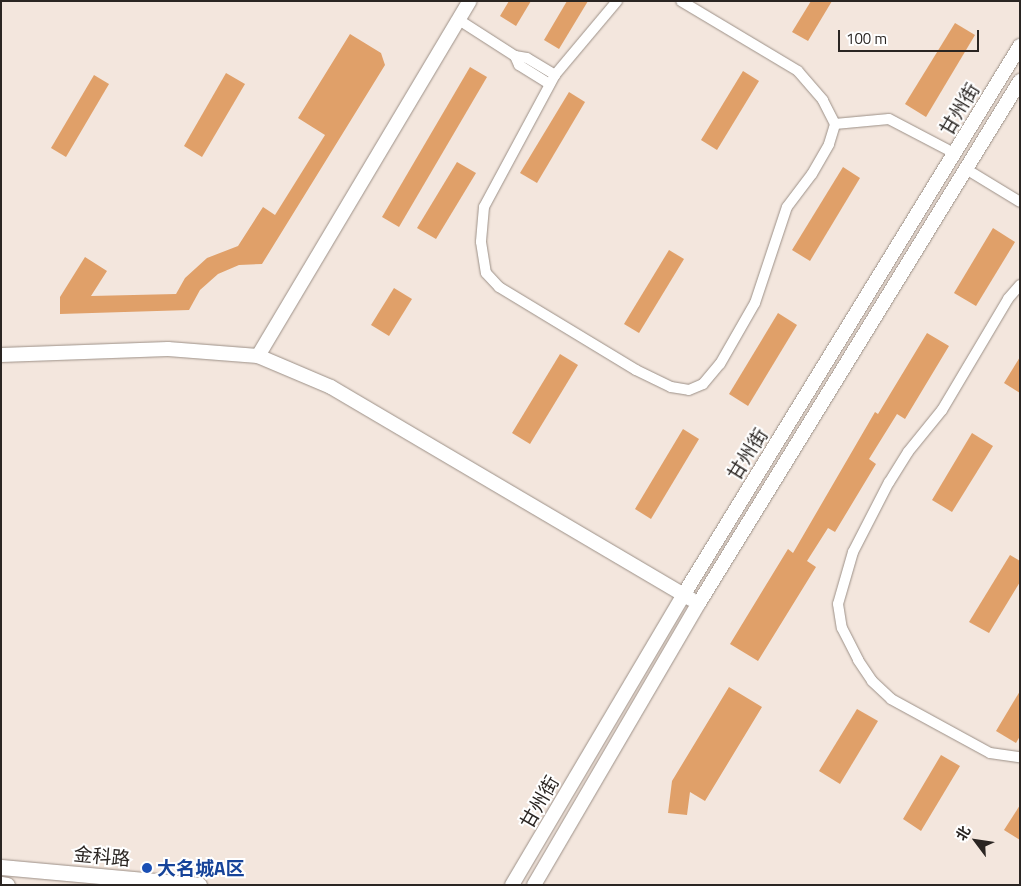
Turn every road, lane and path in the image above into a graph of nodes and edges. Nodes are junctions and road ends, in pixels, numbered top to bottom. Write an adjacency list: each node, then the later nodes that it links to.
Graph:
1 (470, 1): 4 (street)
2 (617, 1): 6 (street)
3 (681, 1): 8 (street)
4 (459, 20): 6 (street); 14 (street)
5 (1020, 46): 9 (street, 甘州街)
6 (553, 79): 8 (street)
7 (1020, 81): 10 (street, 甘州街)
8 (835, 124): 9 (street)
9 (954, 153): 15 (street, 甘州街)
10 (966, 169): 11 (street); 16 (street, 甘州街)
11 (1020, 202)
12 (1020, 285): 17 (street)
13 (1, 355): 14 (street)
14 (258, 356): 15 (street)
15 (684, 594): 16 (street); 22 (street, 甘州街)
16 (699, 604): 23 (street, 甘州街)
17 (1020, 757)
18 (1, 867): 21 (main road, 金科路)
19 (1, 884): 20 (main road)
20 (7, 885)
21 (199, 885)
22 (512, 885)
23 (534, 885)

